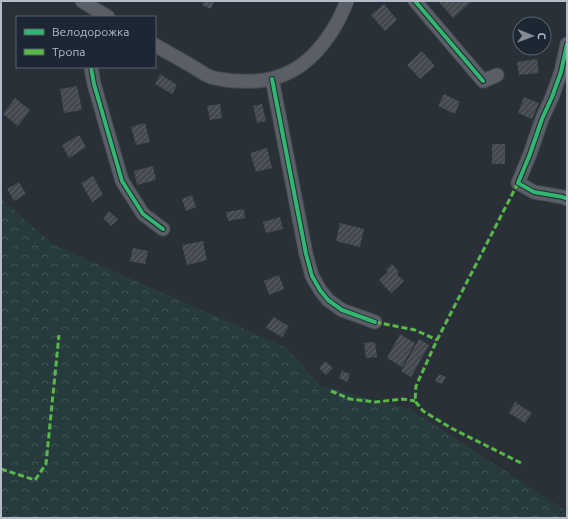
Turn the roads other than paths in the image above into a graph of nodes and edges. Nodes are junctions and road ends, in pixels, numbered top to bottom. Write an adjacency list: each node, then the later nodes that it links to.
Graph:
1 (82, 1): 4 (street)
2 (347, 1): 9 (street)
3 (415, 1): 8 (street)
4 (101, 16)
5 (567, 44): 10 (street)
6 (156, 46): 9 (street)
7 (91, 68): 11 (street)
8 (497, 75)
9 (272, 79): 12 (street)
10 (567, 199)
11 (163, 229)
12 (375, 322)

